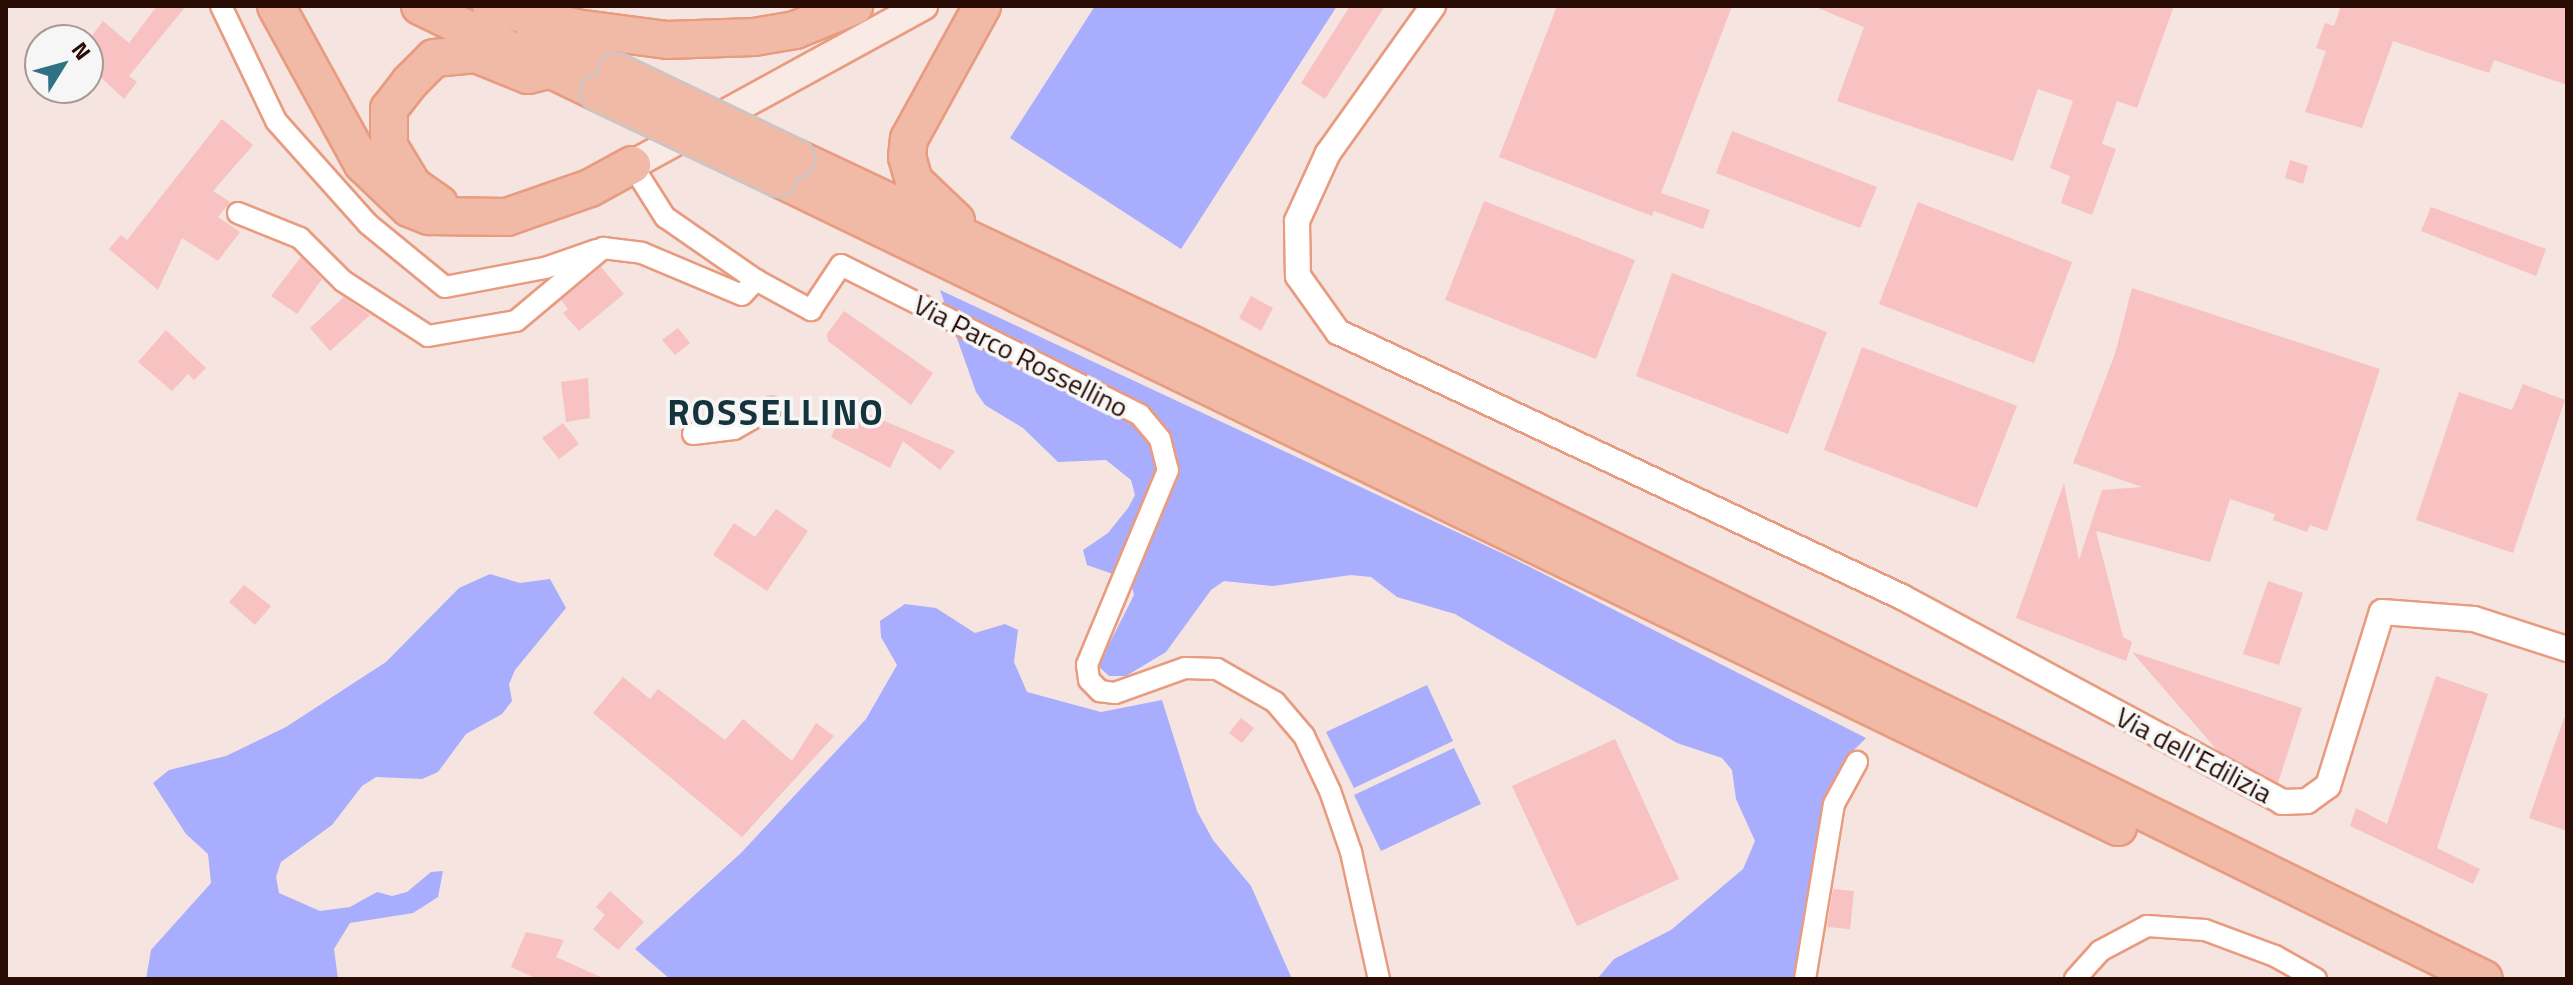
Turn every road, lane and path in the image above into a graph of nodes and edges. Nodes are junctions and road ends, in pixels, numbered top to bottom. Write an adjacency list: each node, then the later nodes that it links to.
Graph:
1 (221, 6): 18 (street)
2 (276, 6): 17 (highway)
3 (420, 6): 12 (highway)
4 (481, 6): 13 (highway)
5 (491, 6): 6 (highway)
6 (854, 6)
7 (897, 6): 11 (main road)
8 (923, 6): 11 (main road)
9 (982, 6): 19 (highway)
10 (1433, 6): 23 (street, Via dell'Edilizia)
11 (853, 42): 14 (main road)
12 (548, 70): 13 (highway); 17 (highway)
13 (608, 83): 15 (highway, bridge)
14 (632, 165): 17 (highway); 20 (street)
15 (787, 168): 19 (highway); 29 (highway)
16 (238, 213): 18 (street)
17 (456, 217)
18 (603, 248): 20 (street)
19 (1017, 261): 30 (highway)
20 (756, 280): 25 (street, Via Parco Rossellino)
21 (771, 408): 22 (street)
22 (693, 434)
23 (2567, 649)
24 (1857, 762): 26 (street)
25 (1379, 979)
26 (1805, 979)
27 (2075, 979): 28 (street)
28 (2316, 979)
29 (2429, 979)
30 (2484, 979)

